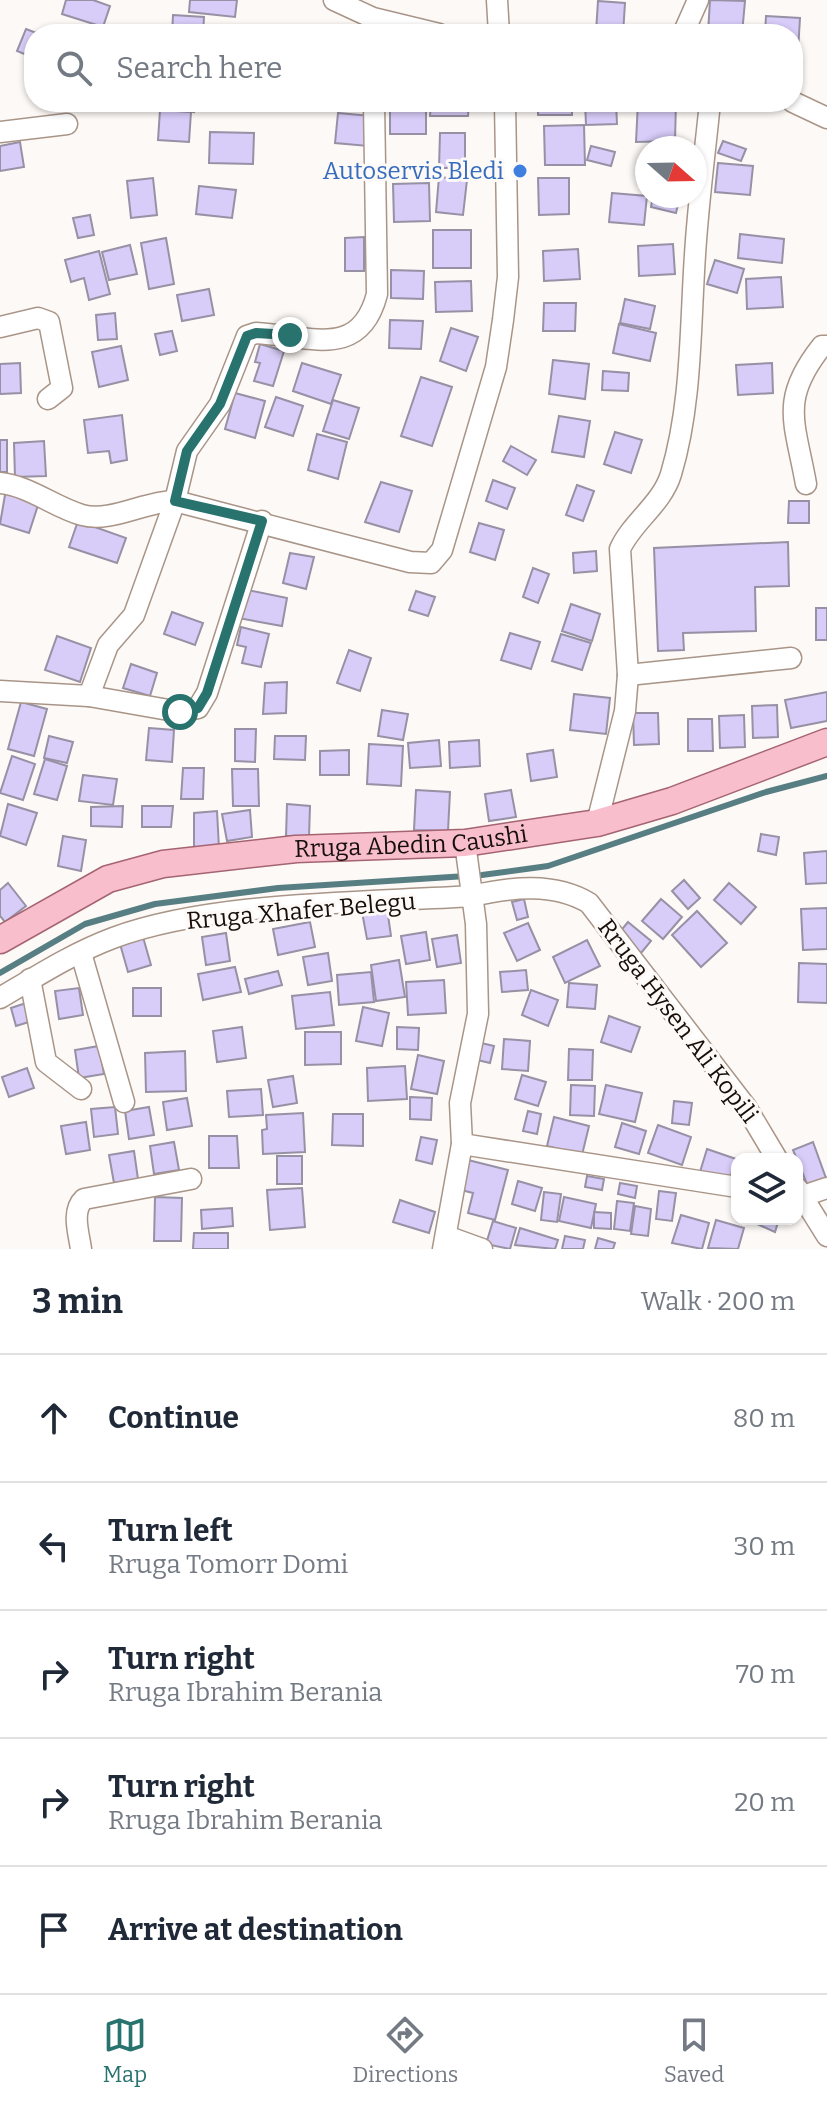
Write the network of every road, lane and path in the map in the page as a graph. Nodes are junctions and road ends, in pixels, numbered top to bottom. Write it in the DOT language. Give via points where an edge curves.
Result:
graph roads {
  1 [pos="334,0"];
  2 [pos="497,0"];
  3 [pos="698,0"];
  4 [pos="370,24"];
  5 [pos="498,24"];
  6 [pos="687,24"];
  7 [pos="803,107"];
  8 [pos="374,112"];
  9 [pos="505,112"];
  10 [pos="709,112"];
  11 [pos="827,118"];
  12 [pos="67,124"];
  13 [pos="0,132"];
  14 [pos="0,327"];
  15 [pos="827,346"];
  16 [pos="48,399"];
  17 [pos="0,483"];
  18 [pos="806,484"];
  19 [pos="175,501"];
  20 [pos="262,521"];
  21 [pos="791,658"];
  22 [pos="628,675"];
  23 [pos="0,691"];
  24 [pos="89,696"];
  25 [pos="827,742"];
  26 [pos="597,823"];
  27 [pos="466,852"];
  28 [pos="570,891"];
  29 [pos="471,892"];
  30 [pos="0,940"];
  31 [pos="81,953"];
  32 [pos="30,979"];
  33 [pos="0,998"];
  34 [pos="81,1089"];
  35 [pos="124,1102"];
  36 [pos="462,1144"];
  37 [pos="773,1153"];
  38 [pos="191,1179"];
  39 [pos="731,1186"];
  40 [pos="827,1188"];
  41 [pos="803,1192"];
  42 [pos="803,1197"];
  43 [pos="827,1236"];
  44 [pos="445,1243"];
  45 [pos="81,1249"];
  46 [pos="482,1249"];
  1 -- 4 [label="street"];
  2 -- 5 [label="street"];
  3 -- 6 [label="street"];
  7 -- 11 [label="street"];
  8 -- 19 [label="street" via="377,294 372,313 352,337 247,336 220,404 187,451"];
  9 -- 20 [label="street" via="508,277 503,320 496,367 442,550 424,564"];
  10 -- 22 [label="street" via="687,396 671,477 620,549"];
  12 -- 13 [label="street"];
  14 -- 16 [label="street" via="38,318 49,322 63,377 62,388"];
  15 -- 18 [label="street" via="812,358 793,394"];
  17 -- 19 [label="street" via="83,515"];
  19 -- 20 [label="street"];
  19 -- 24 [label="street" via="134,615 108,645"];
  20 -- 24 [label="street" via="198,708 180,712"];
  21 -- 22 [label="street"];
  22 -- 26 [label="street" via="625,711"];
  23 -- 24 [label="street"];
  25 -- 26 [label="main road, Rruga Abedin Caushi" via="672,801"];
  26 -- 27 [label="main road, Rruga Abedin Caushi"];
  27 -- 29 [label="street"];
  27 -- 30 [label="main road, Rruga Abedin Caushi" via="296,849 163,864 108,879"];
  28 -- 29 [label="street, Rruga Xhafer Belegu"];
  28 -- 37 [label="street, Rruga Hysen Ali Kopili" via="589,903 746,1107"];
  29 -- 31 [label="street, Rruga Xhafer Belegu" via="233,913 157,926"];
  29 -- 36 [label="street" via="478,1014 460,1103"];
  31 -- 32 [label="street, Rruga Xhafer Belegu"];
  31 -- 35 [label="street"];
  32 -- 33 [label="street, Rruga Xhafer Belegu"];
  32 -- 34 [label="street" via="46,1062"];
  36 -- 39 [label="street"];
  36 -- 44 [label="street"];
  38 -- 45 [label="street" via="84,1199 76,1214"];
  40 -- 41 [label="street"];
  42 -- 43 [label="street"];
  44 -- 46 [label="street"];
}
